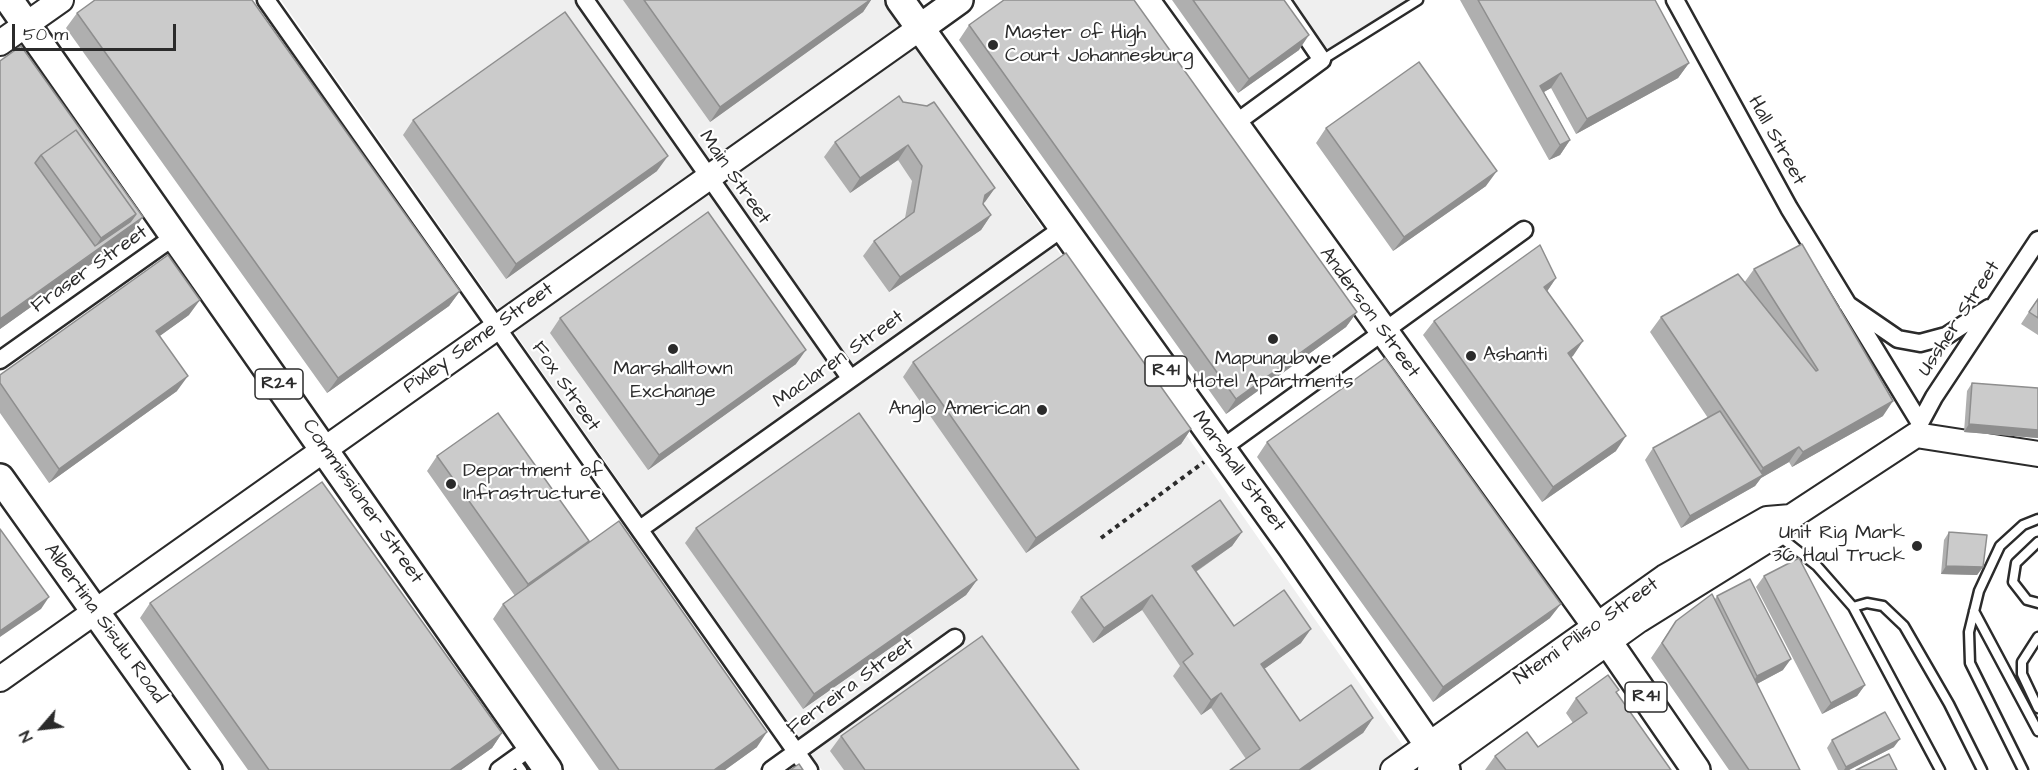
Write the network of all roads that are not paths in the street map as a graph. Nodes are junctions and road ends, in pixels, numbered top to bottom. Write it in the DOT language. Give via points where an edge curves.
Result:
graph roads {
  1 [pos="9,0"];
  2 [pos="61,0"];
  3 [pos="266,0"];
  4 [pos="585,0"];
  5 [pos="900,0"];
  6 [pos="959,0"];
  7 [pos="1145,0"];
  8 [pos="1281,0"];
  9 [pos="1418,0"];
  10 [pos="1675,0"];
  11 [pos="26,24"];
  12 [pos="920,28"];
  13 [pos="0,43"];
  14 [pos="1322,60"];
  15 [pos="1233,124"];
  16 [pos="707,177"];
  17 [pos="1064,227"];
  18 [pos="1524,230"];
  19 [pos="175,236"];
  20 [pos="2038,240"];
  21 [pos="1844,301"];
  22 [pos="1995,304"];
  23 [pos="496,327"];
  24 [pos="1383,333"];
  25 [pos="0,360"];
  26 [pos="850,378"];
  27 [pos="1918,429"];
  28 [pos="325,448"];
  29 [pos="1221,449"];
  30 [pos="2038,454"];
  31 [pos="0,478"];
  32 [pos="2038,519"];
  33 [pos="1778,523"];
  34 [pos="640,529"];
  35 [pos="2038,542"];
  36 [pos="2038,603"];
  37 [pos="1853,607"];
  38 [pos="1974,611"];
  39 [pos="95,612"];
  40 [pos="1602,634"];
  41 [pos="2038,637"];
  42 [pos="955,638"];
  43 [pos="0,679"];
  44 [pos="2038,708"];
  45 [pos="2038,731"];
  46 [pos="797,752"];
  47 [pos="522,759"];
  48 [pos="1436,762"];
  49 [pos="208,770"];
  50 [pos="499,770"];
  51 [pos="548,770"];
  52 [pos="771,770"];
  53 [pos="809,770"];
  54 [pos="1393,770"];
  55 [pos="1696,770"];
  56 [pos="1940,770"];
  57 [pos="1982,770"];
  58 [pos="2024,770"];
  1 -- 11 [label="main road, Commissioner Street / R24"];
  2 -- 11 [label="main road"];
  3 -- 23 [label="street, Fox Street"];
  4 -- 16 [label="street, Main Street"];
  5 -- 12 [label="main road, Marshall Street / R41"];
  6 -- 12 [label="main road, Pixley Seme Street"];
  7 -- 15 [label="main road, Anderson Street / R41"];
  8 -- 14 [label="street"];
  9 -- 14 [label="lane"];
  10 -- 21 [label="street, Hall Street"];
  11 -- 13 [label="main road"];
  11 -- 19 [label="main road, Commissioner Street / R24"];
  12 -- 16 [label="main road, Pixley Seme Street"];
  12 -- 17 [label="main road, Marshall Street / R41"];
  14 -- 15 [label="street"];
  15 -- 24 [label="main road, Anderson Street / R41"];
  16 -- 23 [label="main road, Pixley Seme Street"];
  16 -- 26 [label="street, Main Street"];
  17 -- 26 [label="street, Maclaren Street"];
  17 -- 29 [label="main road, Marshall Street / R41"];
  18 -- 24 [label="street"];
  19 -- 25 [label="street, Fraser Street"];
  19 -- 28 [label="main road, Commissioner Street / R24"];
  20 -- 22 [label="street, Ussher Street"];
  21 -- 22 [label="street, Hall Street" via="1898,339 1920,343 1946,336"];
  21 -- 27 [label="street, Hall Street"];
  22 -- 27 [label="street, Ussher Street"];
  23 -- 28 [label="main road, Pixley Seme Street"];
  23 -- 34 [label="street, Fox Street"];
  24 -- 29 [label="street"];
  24 -- 40 [label="main road, Anderson Street / R41"];
  26 -- 34 [label="street, Maclaren Street"];
  27 -- 30 [label="main road"];
  27 -- 33 [label="main road, Ntemi Piliso Street"];
  28 -- 39 [label="main road, Pixley Seme Street"];
  28 -- 47 [label="main road, Commissioner Street / R24"];
  29 -- 48 [label="main road, Marshall Street / R41"];
  31 -- 39 [label="main road, Albertina Sisulu Road"];
  32 -- 38 [label="lane" via="2023,525 2000,546"];
  33 -- 37 [label="lane"];
  33 -- 40 [label="main road, Ntemi Piliso Street" via="1665,577"];
  34 -- 46 [label="street, Fox Street"];
  35 -- 36 [label="lane" via="2016,563 2013,582 2027,600"];
  37 -- 56 [label="lane"];
  37 -- 57 [label="lane" via="1867,603 1883,606 1904,626"];
  38 -- 45 [label="lane"];
  38 -- 58 [label="lane" via="1969,632 1970,663"];
  39 -- 43 [label="main road, Pixley Seme Street"];
  39 -- 49 [label="main road, Albertina Sisulu Road"];
  40 -- 48 [label="main road, Ntemi Piliso Street"];
  40 -- 55 [label="main road, R41"];
  41 -- 44 [label="lane" via="2022,662 2022,674"];
  42 -- 46 [label="street, Ferreira Street"];
  46 -- 52 [label="street, Ferreira Street"];
  46 -- 53 [label="street, Fox Street"];
  47 -- 50 [label="street"];
  47 -- 51 [label="main road, Commissioner Street / R24"];
  48 -- 54 [label="main road, Ntemi Piliso Street"];
}
